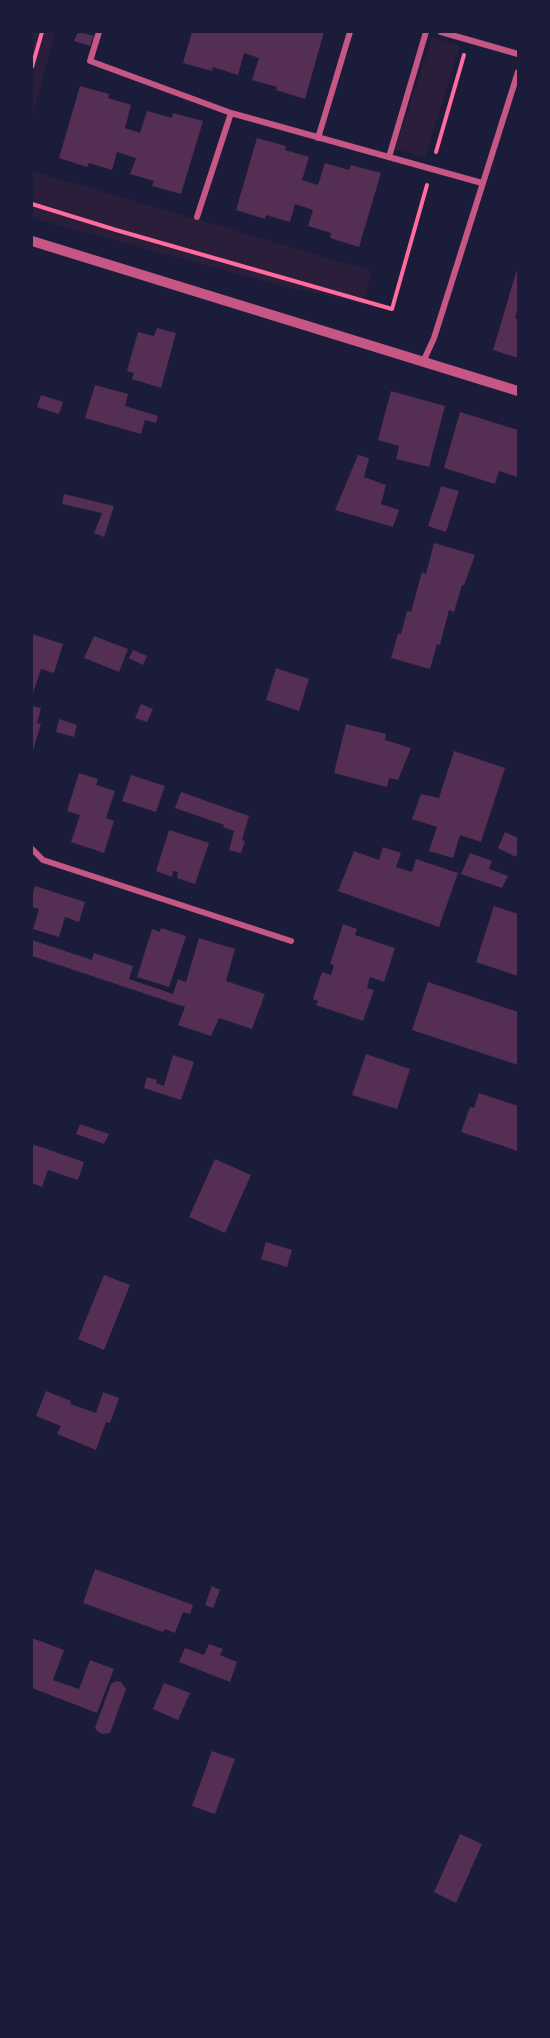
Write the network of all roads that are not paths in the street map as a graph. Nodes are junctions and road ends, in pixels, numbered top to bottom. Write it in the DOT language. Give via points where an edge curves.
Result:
graph roads {
  1 [pos="99,32"];
  2 [pos="350,32"];
  3 [pos="426,32"];
  4 [pos="441,32"];
  5 [pos="519,54"];
  6 [pos="519,72"];
  7 [pos="231,113"];
  8 [pos="318,138"];
  9 [pos="389,157"];
  10 [pos="483,183"];
  11 [pos="197,217"];
  12 [pos="32,241"];
  13 [pos="423,362"];
  14 [pos="519,391"];
  15 [pos="32,849"];
  16 [pos="291,941"];
  1 -- 7 [label="street" via="90,61"];
  2 -- 8 [label="street"];
  3 -- 9 [label="street"];
  4 -- 5 [label="street"];
  6 -- 10 [label="street"];
  7 -- 8 [label="street"];
  7 -- 11 [label="street"];
  8 -- 9 [label="street"];
  9 -- 10 [label="street"];
  10 -- 13 [label="street"];
  12 -- 13 [label="street"];
  13 -- 14 [label="street"];
  15 -- 16 [label="street" via="43,860"];
}
